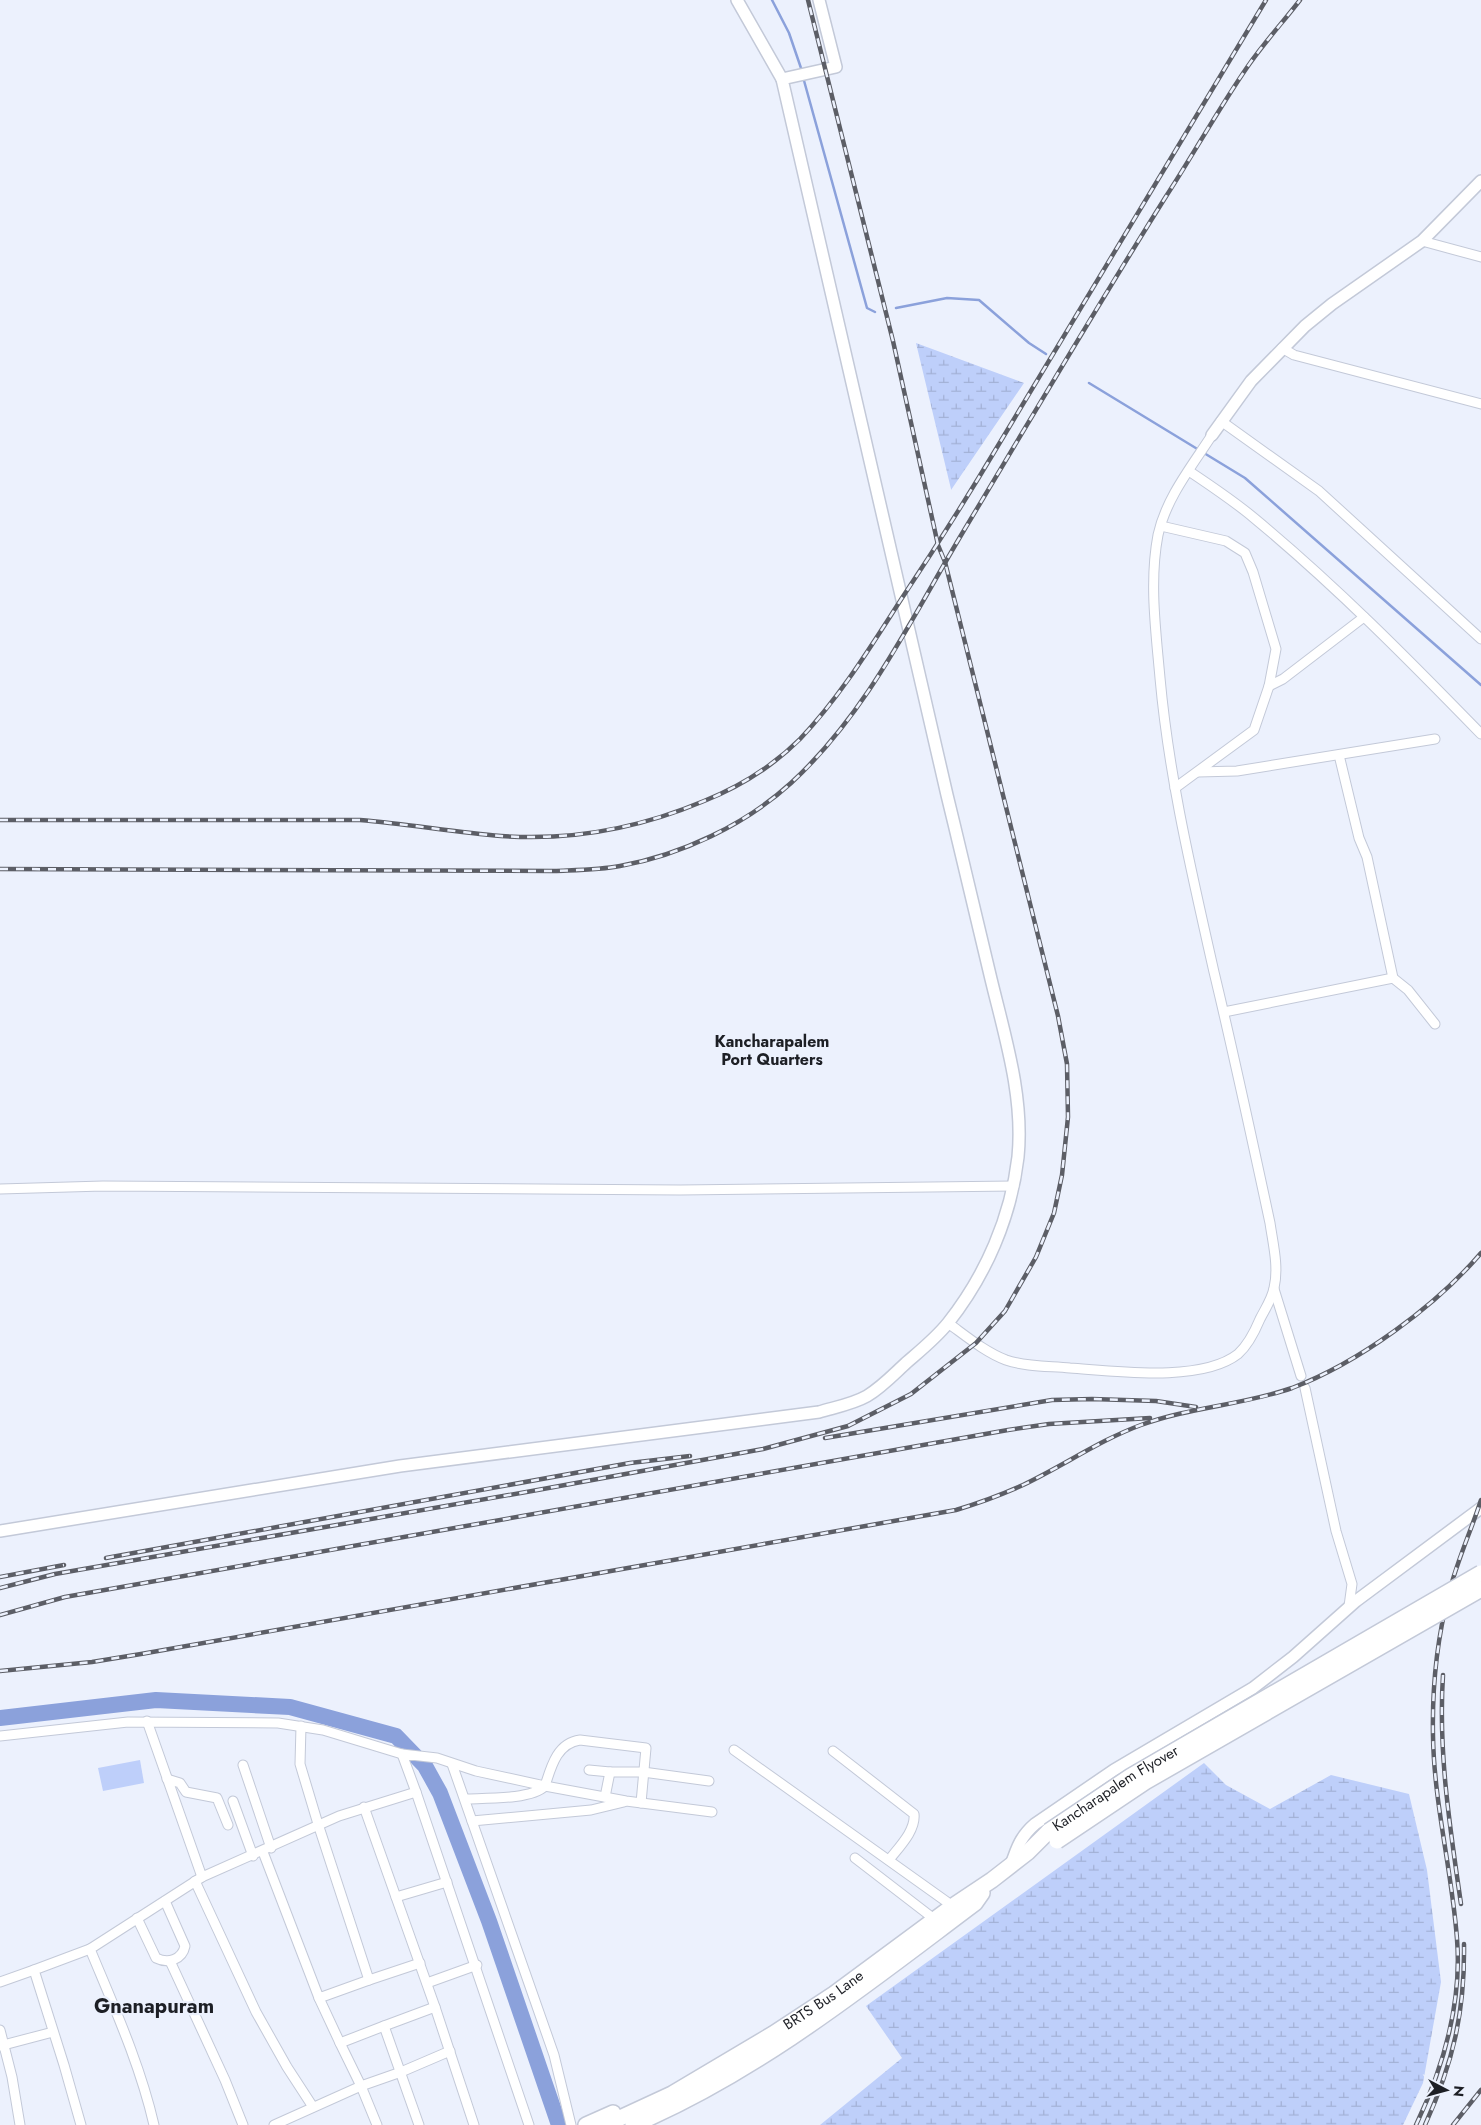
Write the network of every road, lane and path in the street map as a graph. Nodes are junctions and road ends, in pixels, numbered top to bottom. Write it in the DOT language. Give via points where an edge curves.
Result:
graph roads {
  1 [pos="737,0"];
  2 [pos="819,0"];
  3 [pos="782,79"];
  4 [pos="1481,181"];
  5 [pos="1422,241"];
  6 [pos="1481,257"];
  7 [pos="1282,348"];
  8 [pos="1481,404"];
  9 [pos="1222,422"];
  10 [pos="1212,435"];
  11 [pos="1192,467"];
  12 [pos="1161,526"];
  13 [pos="1364,617"];
  14 [pos="1481,639"];
  15 [pos="1269,686"];
  16 [pos="1481,734"];
  17 [pos="1435,739"];
  18 [pos="1339,755"];
  19 [pos="1198,772"];
  20 [pos="1175,788"];
  21 [pos="1393,978"];
  22 [pos="1224,1012"];
  23 [pos="1435,1024"];
  24 [pos="1014,1186"];
  25 [pos="0,1189"];
  26 [pos="1274,1288"];
  27 [pos="948,1323"];
  28 [pos="1301,1376"];
  29 [pos="1305,1388"];
  30 [pos="1481,1508"];
  31 [pos="0,1531"];
  32 [pos="1481,1573"];
  33 [pos="1352,1584"];
  34 [pos="1481,1589"];
  35 [pos="1367,1592"];
  36 [pos="1349,1606"];
  37 [pos="147,1721"];
  38 [pos="301,1726"];
  39 [pos="0,1736"];
  40 [pos="734,1750"];
  41 [pos="833,1751"];
  42 [pos="405,1755"];
  43 [pos="243,1764"];
  44 [pos="452,1764"];
  45 [pos="589,1770"];
  46 [pos="610,1772"];
  47 [pos="643,1772"];
  48 [pos="168,1780"];
  49 [pos="709,1781"];
  50 [pos="545,1786"];
  51 [pos="416,1792"];
  52 [pos="605,1797"];
  53 [pos="465,1800"];
  54 [pos="626,1801"];
  55 [pos="233,1802"];
  56 [pos="640,1803"];
  57 [pos="364,1807"];
  58 [pos="712,1812"];
  59 [pos="472,1821"];
  60 [pos="318,1824"];
  61 [pos="228,1825"];
  62 [pos="1053,1836"];
  63 [pos="267,1850"];
  64 [pos="1028,1852"];
  65 [pos="253,1856"];
  66 [pos="855,1858"];
  67 [pos="889,1860"];
  68 [pos="1011,1865"];
  69 [pos="898,1867"];
  70 [pos="198,1879"];
  71 [pos="992,1880"];
  72 [pos="448,1882"];
  73 [pos="887,1882"];
  74 [pos="396,1897"];
  75 [pos="165,1901"];
  76 [pos="947,1902"];
  77 [pos="929,1915"];
  78 [pos="137,1918"];
  79 [pos="90,1949"];
  80 [pos="170,1961"];
  81 [pos="420,1963"];
  82 [pos="476,1965"];
  83 [pos="34,1970"];
  84 [pos="369,1980"];
  85 [pos="0,1982"];
  86 [pos="427,1983"];
  87 [pos="319,1998"];
  88 [pos="435,2007"];
  89 [pos="384,2026"];
  90 [pos="0,2030"];
  91 [pos="53,2032"];
  92 [pos="340,2042"];
  93 [pos="2,2046"];
  94 [pos="450,2051"];
  95 [pos="401,2072"];
  96 [pos="360,2086"];
  97 [pos="313,2106"];
  98 [pos="20,2125"];
  99 [pos="81,2125"];
  100 [pos="154,2125"];
  101 [pos="243,2125"];
  102 [pos="274,2125"];
  103 [pos="377,2125"];
  104 [pos="419,2125"];
  105 [pos="474,2125"];
  106 [pos="530,2125"];
  107 [pos="570,2125"];
  108 [pos="586,2125"];
  109 [pos="605,2125"];
  110 [pos="633,2125"];
  1 -- 3 [label="street"];
  2 -- 3 [label="street" via="836,67"];
  3 -- 24 [label="street" via="907,629 1004,1031 1018,1103"];
  4 -- 5 [label="street"];
  5 -- 6 [label="street"];
  5 -- 7 [label="street" via="1332,304"];
  7 -- 8 [label="street" via="1294,355"];
  7 -- 9 [label="street" via="1251,381"];
  9 -- 10 [label="street"];
  9 -- 14 [label="street" via="1319,491"];
  10 -- 11 [label="street"];
  11 -- 12 [label="street" via="1165,512"];
  11 -- 13 [label="street"];
  12 -- 15 [label="street" via="1226,541 1246,553 1276,649"];
  12 -- 20 [label="street" via="1155,566 1156,633 1165,732"];
  13 -- 15 [label="street"];
  13 -- 16 [label="street"];
  15 -- 19 [label="street" via="1254,730"];
  17 -- 18 [label="street"];
  18 -- 19 [label="street" via="1237,771"];
  18 -- 21 [label="street" via="1359,838 1367,857"];
  19 -- 20 [label="street"];
  20 -- 22 [label="street"];
  21 -- 22 [label="street"];
  21 -- 23 [label="street" via="1408,990"];
  22 -- 26 [label="street" via="1270,1224 1276,1263"];
  24 -- 25 [label="street" via="680,1190 103,1186"];
  24 -- 27 [label="street" via="997,1241 982,1272"];
  26 -- 27 [label="street" via="1249,1341 1226,1361 1204,1368 1130,1372 1019,1363 992,1354"];
  26 -- 28 [label="street"];
  27 -- 31 [label="street" via="870,1394 853,1403 820,1412 400,1466"];
  29 -- 33 [label="street" via="1336,1531"];
  30 -- 35 [label="street"];
  32 -- 62 [label="main road, Kancharapalem Flyover, bridge" via="1124,1780"];
  33 -- 35 [label="street"];
  33 -- 36 [label="street"];
  34 -- 62 [label="main road, Kancharapalem Flyover, bridge"];
  35 -- 36 [label="street"];
  36 -- 68 [label="street" via="1253,1688 1114,1770 1035,1824 1019,1841"];
  37 -- 38 [label="street"];
  37 -- 39 [label="street"];
  37 -- 48 [label="street"];
  38 -- 42 [label="street"];
  38 -- 60 [label="street" via="300,1764"];
  40 -- 67 [label="street"];
  41 -- 67 [label="street" via="914,1814 914,1824"];
  42 -- 44 [label="street" via="437,1758"];
  42 -- 51 [label="street"];
  43 -- 63 [label="street"];
  44 -- 50 [label="street"];
  44 -- 53 [label="street"];
  45 -- 46 [label="street"];
  46 -- 47 [label="street"];
  46 -- 52 [label="street"];
  47 -- 49 [label="street"];
  47 -- 50 [label="street" via="646,1748 573,1741 557,1754"];
  47 -- 56 [label="street"];
  48 -- 61 [label="street" via="180,1783 186,1792 217,1798"];
  48 -- 70 [label="street"];
  50 -- 52 [label="street"];
  50 -- 53 [label="street" via="525,1795"];
  51 -- 57 [label="street"];
  51 -- 72 [label="street"];
  52 -- 54 [label="street"];
  53 -- 59 [label="street"];
  54 -- 56 [label="street"];
  54 -- 59 [label="street" via="591,1810"];
  55 -- 65 [label="street"];
  56 -- 58 [label="street"];
  57 -- 60 [label="street"];
  57 -- 74 [label="street"];
  59 -- 107 [label="street" via="554,2055"];
  60 -- 63 [label="street"];
  60 -- 84 [label="street"];
  62 -- 64 [label="main road, Kancharapalem Flyover"];
  63 -- 65 [label="street"];
  63 -- 87 [label="street"];
  64 -- 68 [label="main road, BRTS Bus Lane"];
  65 -- 70 [label="street"];
  66 -- 73 [label="street"];
  67 -- 69 [label="street"];
  68 -- 71 [label="main road, BRTS Bus Lane"];
  69 -- 73 [label="street"];
  69 -- 76 [label="street"];
  70 -- 75 [label="street"];
  70 -- 97 [label="street" via="256,2012"];
  71 -- 76 [label="main road" via="965,1889"];
  71 -- 109 [label="main road, BRTS Bus Lane" via="773,2034 672,2094"];
  71 -- 110 [label="main road" via="975,1903 795,2034 722,2080"];
  72 -- 74 [label="street"];
  72 -- 82 [label="street"];
  73 -- 77 [label="street"];
  74 -- 81 [label="street"];
  75 -- 78 [label="street"];
  75 -- 80 [label="street" via="185,1946 179,1957"];
  76 -- 77 [label="main road"];
  77 -- 108 [label="main road" via="766,2031 650,2096"];
  78 -- 79 [label="street"];
  78 -- 80 [label="street" via="156,1958"];
  79 -- 83 [label="street"];
  79 -- 100 [label="street" via="128,2039"];
  80 -- 101 [label="street"];
  81 -- 84 [label="street"];
  81 -- 86 [label="street"];
  82 -- 86 [label="street"];
  82 -- 106 [label="street"];
  83 -- 85 [label="street"];
  83 -- 91 [label="street"];
  84 -- 87 [label="street"];
  86 -- 88 [label="street"];
  87 -- 92 [label="street"];
  88 -- 89 [label="street"];
  88 -- 94 [label="street"];
  89 -- 92 [label="street"];
  89 -- 95 [label="street"];
  90 -- 93 [label="street"];
  91 -- 93 [label="street"];
  91 -- 99 [label="street"];
  92 -- 96 [label="street"];
  93 -- 98 [label="street"];
  94 -- 95 [label="street"];
  94 -- 105 [label="street"];
  95 -- 96 [label="street"];
  95 -- 104 [label="street"];
  96 -- 97 [label="street"];
  96 -- 103 [label="street"];
  97 -- 102 [label="street"];
}
